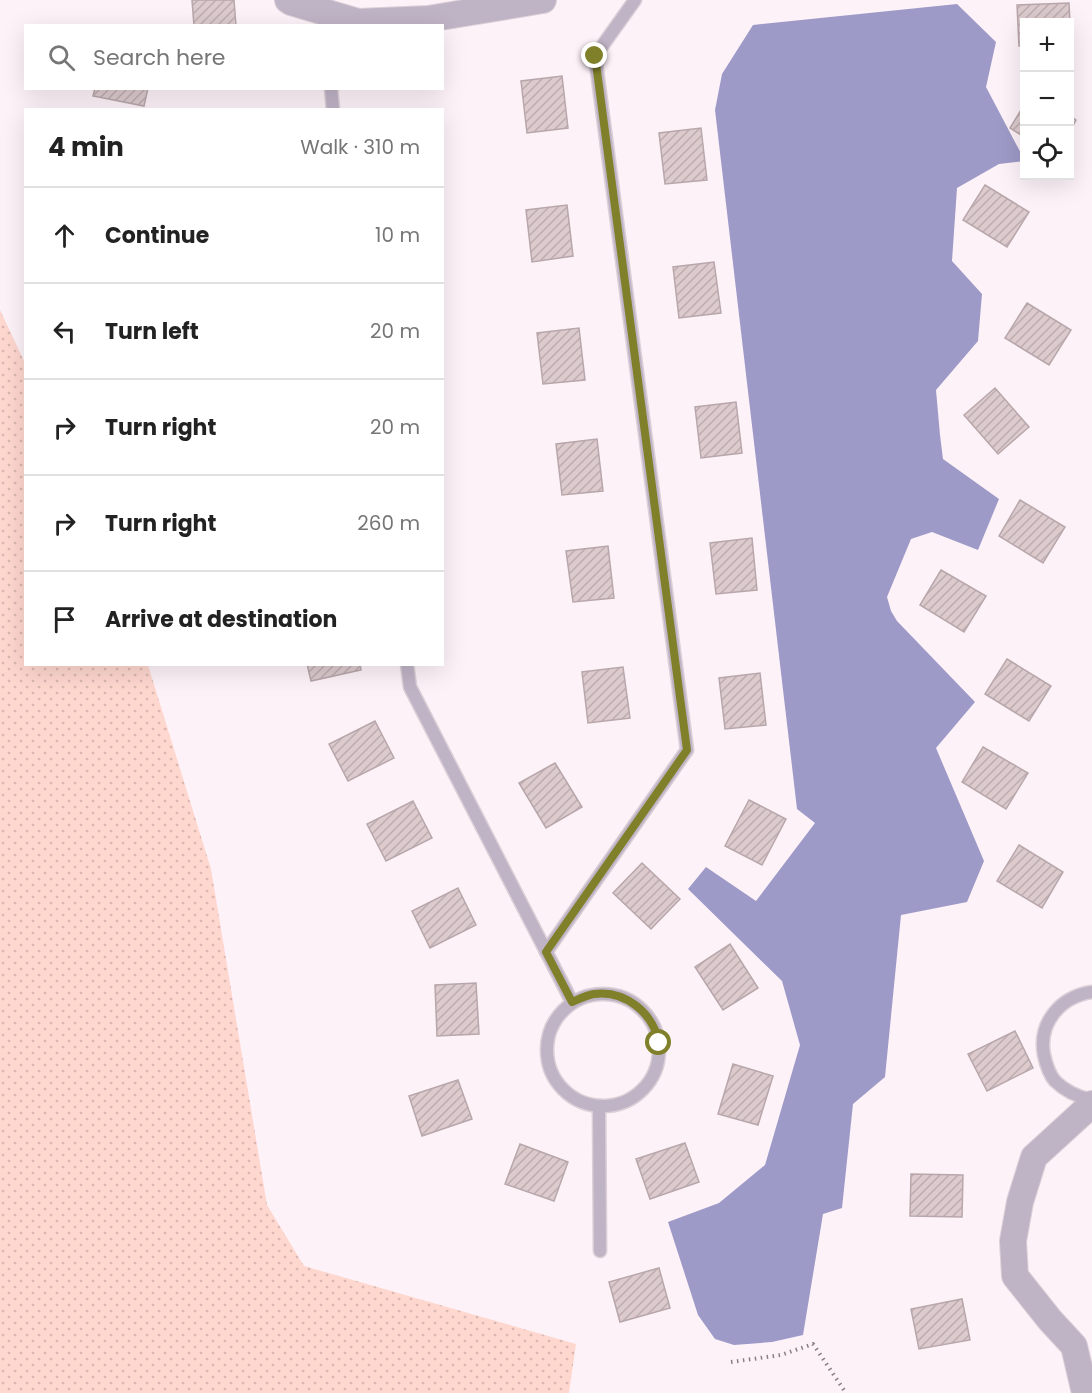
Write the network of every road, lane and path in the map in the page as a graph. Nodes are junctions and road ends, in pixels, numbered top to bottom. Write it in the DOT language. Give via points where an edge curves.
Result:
graph roads {
  1 [pos="288,0"];
  2 [pos="543,0"];
  3 [pos="635,0"];
  4 [pos="357,24"];
  5 [pos="331,90"];
  6 [pos="333,108"];
  7 [pos="407,666"];
  8 [pos="546,952"];
  9 [pos="1092,993"];
  10 [pos="572,1002"];
  11 [pos="1092,1102"];
  12 [pos="599,1106"];
  13 [pos="600,1251"];
  14 [pos="731,1362"];
  15 [pos="846,1393"];
  16 [pos="1085,1393"];
  1 -- 4 [label="street"];
  2 -- 4 [label="street" via="428,19"];
  3 -- 8 [label="lane" via="595,56 687,750"];
  5 -- 6 [label="lane"];
  7 -- 8 [label="lane" via="410,687"];
  8 -- 10 [label="lane"];
  9 -- 11 [label="lane" via="1080,994 1055,1011 1042,1046 1046,1065 1055,1080 1077,1097"];
  10 -- 12 [label="lane" via="549,1033 548,1065 566,1092"];
  10 -- 12 [label="lane" via="593,994 612,994 631,1001 648,1015 657,1032 658,1063 650,1081 636,1095 618,1104"];
  11 -- 16 [label="street" via="1034,1157 1013,1241 1015,1276 1074,1346"];
  12 -- 13 [label="lane"];
  14 -- 15 [label="path" via="781,1355 813,1344"];
}
